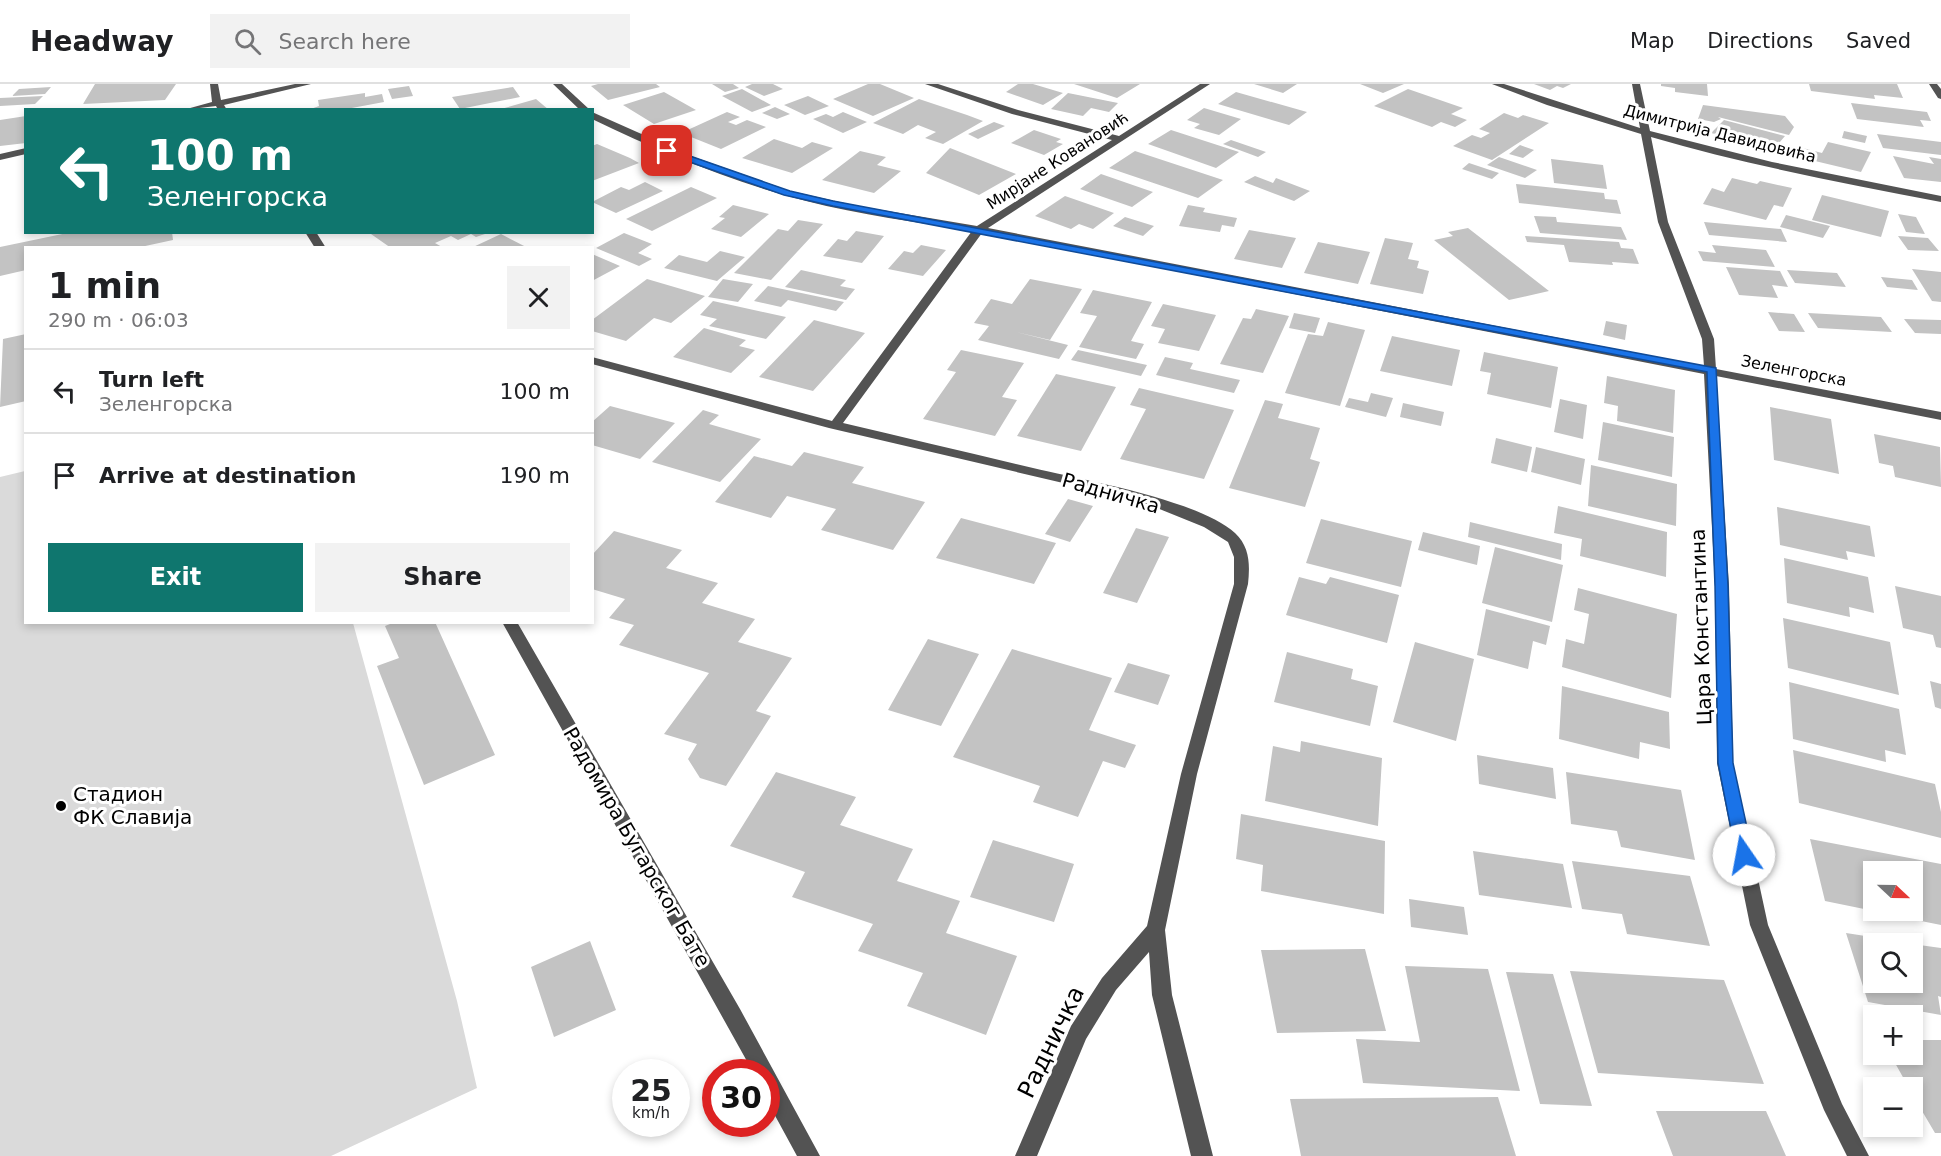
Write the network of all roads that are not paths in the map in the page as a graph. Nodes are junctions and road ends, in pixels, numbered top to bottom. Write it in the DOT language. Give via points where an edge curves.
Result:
graph roads {
  1 [pos="214,84"];
  2 [pos="308,84"];
  3 [pos="557,84"];
  4 [pos="929,84"];
  5 [pos="1206,84"];
  6 [pos="1496,84"];
  7 [pos="1636,84"];
  8 [pos="1933,84"];
  9 [pos="1941,96"];
  10 [pos="220,106"];
  11 [pos="204,108"];
  12 [pos="584,108"];
  13 [pos="594,116"];
  14 [pos="1643,131"];
  15 [pos="1117,138"];
  16 [pos="24,152"];
  17 [pos="0,158"];
  18 [pos="1941,199"];
  19 [pos="979,229"];
  20 [pos="594,361"];
  21 [pos="1712,370"];
  22 [pos="1941,416"];
  23 [pos="835,425"];
  24 [pos="510,624"];
  25 [pos="1156,930"];
  26 [pos="757,1059"];
  27 [pos="780,1103"];
  28 [pos="809,1156"];
  29 [pos="1026,1156"];
  30 [pos="1202,1156"];
  31 [pos="1858,1156"];
  1 -- 10 [label="street"];
  2 -- 10 [label="street"];
  3 -- 12 [label="street"];
  4 -- 15 [label="street"];
  5 -- 15 [label="street, Мирјане Ковановић"];
  6 -- 14 [label="street, Димитрија Давидовића"];
  7 -- 14 [label="street, Цара Константина"];
  8 -- 9 [label="street"];
  10 -- 11 [label="street"];
  13 -- 19 [label="street, Зеленгорска" via="684,159 787,193"];
  14 -- 18 [label="street, Димитрија Давидовића" via="1774,165"];
  14 -- 21 [label="street, Цара Константина" via="1663,222 1708,339"];
  15 -- 19 [label="street, Мирјане Ковановић"];
  16 -- 17 [label="street"];
  19 -- 21 [label="street, Зеленгорска"];
  19 -- 23 [label="street, Мирјане Ковановић"];
  20 -- 23 [label="street, Радничка"];
  21 -- 22 [label="street, Зеленгорска"];
  21 -- 31 [label="street, Цара Константина" via="1725,763 1759,925 1834,1110"];
  23 -- 25 [label="street, Радничка" via="985,459 1160,506 1209,524 1239,546 1244,564 1241,584 1189,774"];
  24 -- 26 [label="street, Радомира Бугарског Бате"];
  25 -- 29 [label="street, Радничка" via="1109,984 1078,1033"];
  25 -- 30 [label="street, Радничка" via="1162,995"];
  27 -- 28 [label="street"];
}
